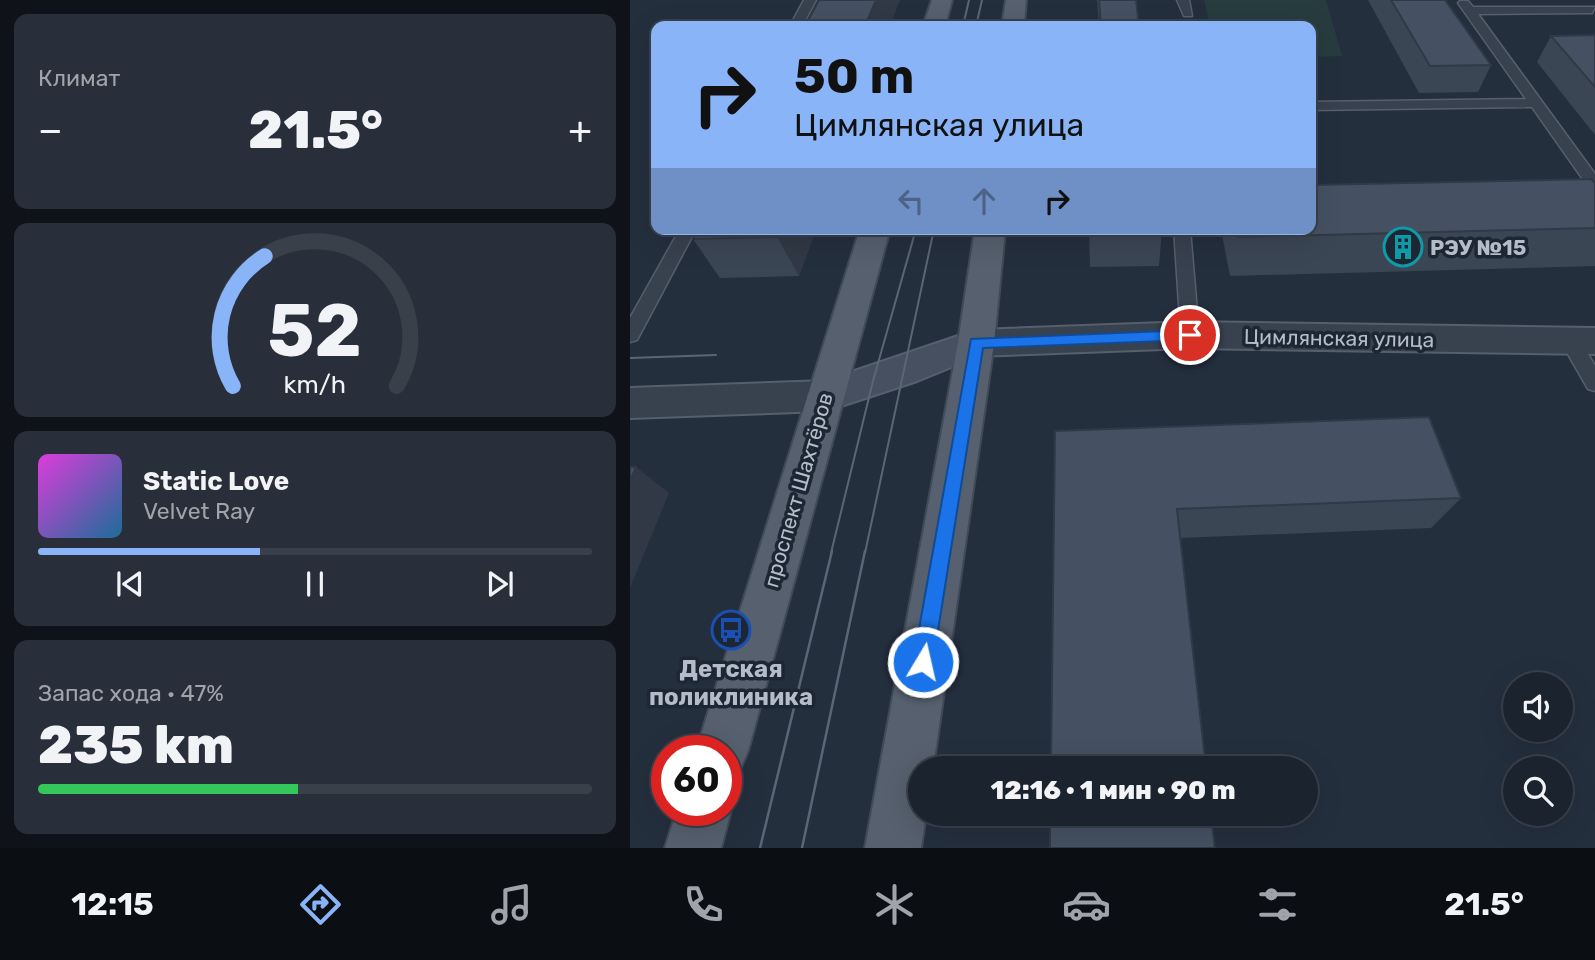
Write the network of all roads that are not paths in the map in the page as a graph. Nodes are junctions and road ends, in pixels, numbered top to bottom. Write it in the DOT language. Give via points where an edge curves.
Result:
graph roads {
  1 [pos="810,0"];
  2 [pos="942,0"];
  3 [pos="1016,0"];
  4 [pos="1183,0"];
  5 [pos="1569,0"];
  6 [pos="1466,5"];
  7 [pos="1593,11"];
  8 [pos="1188,14"];
  9 [pos="799,21"];
  10 [pos="936,21"];
  11 [pos="1014,21"];
  12 [pos="1536,103"];
  13 [pos="1316,106"];
  14 [pos="1595,185"];
  15 [pos="685,235"];
  16 [pos="873,235"];
  17 [pos="988,235"];
  18 [pos="1182,235"];
  19 [pos="630,335"];
  20 [pos="1190,335"];
  21 [pos="1583,341"];
  22 [pos="976,343"];
  23 [pos="1595,383"];
  24 [pos="826,396"];
  25 [pos="630,403"];
  26 [pos="727,735"];
  27 [pos="699,826"];
  28 [pos="693,848"];
  29 [pos="892,848"];
  1 -- 9 [label="lane"];
  2 -- 10 [label="main road"];
  3 -- 11 [label="main road"];
  4 -- 8 [label="lane"];
  5 -- 7 [label="lane"];
  6 -- 7 [label="lane"];
  6 -- 12 [label="lane"];
  12 -- 13 [label="lane"];
  12 -- 14 [label="lane"];
  15 -- 19 [label="lane"];
  16 -- 24 [label="main road, проспект Шахтёров"];
  17 -- 22 [label="main road"];
  18 -- 20 [label="lane"];
  20 -- 21 [label="street, Цимлянская улица"];
  20 -- 22 [label="street, Цимлянская улица"];
  21 -- 23 [label="lane"];
  22 -- 24 [label="main road, Цимлянская улица"];
  22 -- 29 [label="main road"];
  24 -- 25 [label="street, Цимлянская улица"];
  24 -- 26 [label="main road, проспект Шахтёров"];
  27 -- 28 [label="main road"];
}
